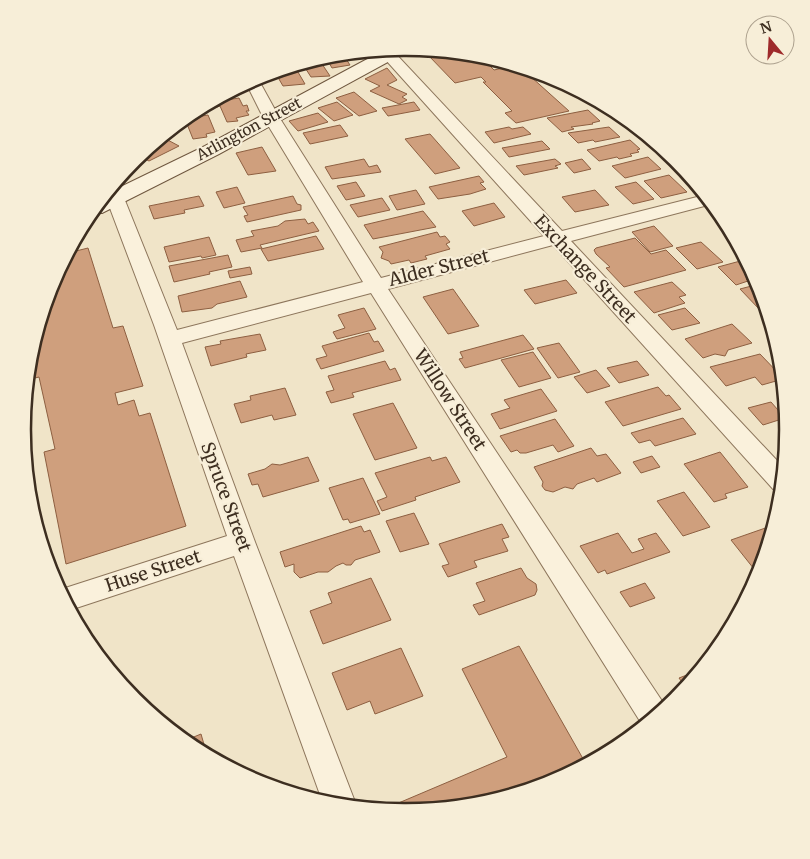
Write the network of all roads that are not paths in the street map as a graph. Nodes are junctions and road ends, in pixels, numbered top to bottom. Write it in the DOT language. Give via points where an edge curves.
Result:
graph roads {
  1 [pos="401,56"];
  2 [pos="383,57"];
  3 [pos="256,87"];
  4 [pos="271,117"];
  5 [pos="117,191"];
  6 [pos="114,195"];
  7 [pos="702,202"];
  8 [pos="557,238"];
  9 [pos="374,284"];
  10 [pos="170,338"];
  11 [pos="776,476"];
  12 [pos="242,542"];
  13 [pos="71,598"];
  14 [pos="651,711"];
  15 [pos="338,797"];
  1 -- 8 [label="street, Exchange Street"];
  2 -- 4 [label="street, Arlington Street"];
  3 -- 4 [label="street, Willow Street"];
  4 -- 5 [label="street, Arlington Street" via="212,150"];
  4 -- 9 [label="street, Willow Street"];
  6 -- 10 [label="street, Spruce Street"];
  7 -- 8 [label="street, Alder Street"];
  8 -- 9 [label="street, Alder Street"];
  8 -- 11 [label="street, Exchange Street"];
  9 -- 10 [label="street, Alder Street"];
  9 -- 14 [label="street, Willow Street"];
  10 -- 12 [label="street, Spruce Street"];
  12 -- 13 [label="street, Huse Street"];
  12 -- 15 [label="street, Spruce Street"];
}
